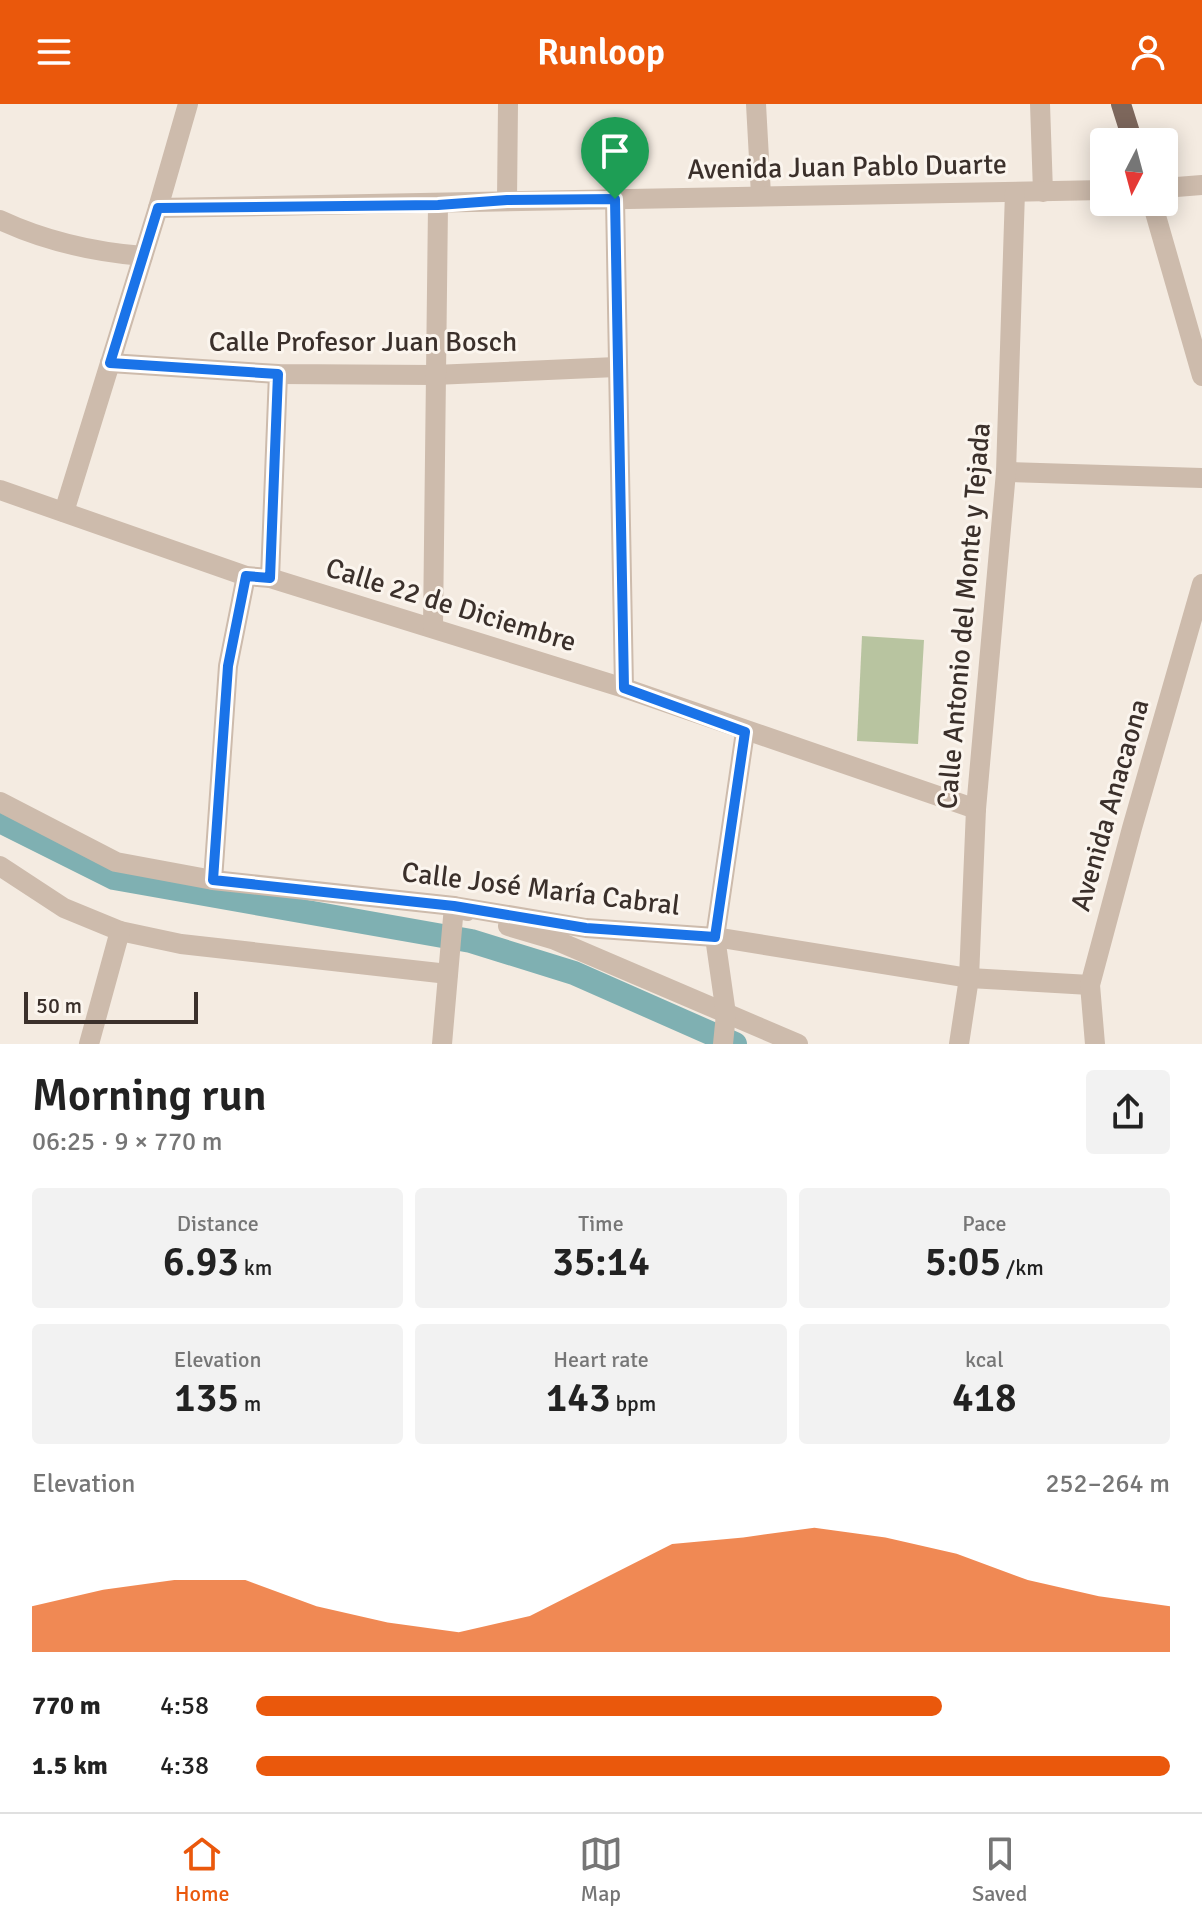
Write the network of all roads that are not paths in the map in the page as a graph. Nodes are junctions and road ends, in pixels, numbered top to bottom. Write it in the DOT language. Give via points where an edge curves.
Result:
graph roads {
  1 [pos="188,104"];
  2 [pos="508,104"];
  3 [pos="756,104"];
  4 [pos="1040,104"];
  5 [pos="1121,104"];
  6 [pos="1129,128"];
  7 [pos="1202,185"];
  8 [pos="1178,187"];
  9 [pos="1090,190"];
  10 [pos="1015,192"];
  11 [pos="1043,192"];
  12 [pos="761,195"];
  13 [pos="615,199"];
  14 [pos="507,200"];
  15 [pos="438,205"];
  16 [pos="158,208"];
  17 [pos="1156,216"];
  18 [pos="0,220"];
  19 [pos="143,256"];
  20 [pos="110,363"];
  21 [pos="616,367"];
  22 [pos="278,374"];
  23 [pos="434,375"];
  24 [pos="1202,376"];
  25 [pos="1006,472"];
  26 [pos="1202,478"];
  27 [pos="0,490"];
  28 [pos="64,512"];
  29 [pos="246,576"];
  30 [pos="270,578"];
  31 [pos="1202,584"];
  32 [pos="433,627"];
  33 [pos="624,688"];
  34 [pos="745,732"];
  35 [pos="0,802"];
  36 [pos="976,809"];
  37 [pos="0,866"];
  38 [pos="213,880"];
  39 [pos="453,916"];
  40 [pos="120,931"];
  41 [pos="715,937"];
  42 [pos="448,974"];
  43 [pos="969,978"];
  44 [pos="1090,985"];
  45 [pos="725,1028"];
  46 [pos="89,1044"];
  47 [pos="442,1044"];
  48 [pos="798,1044"];
  49 [pos="959,1044"];
  50 [pos="1095,1044"];
  1 -- 16 [label="street"];
  2 -- 14 [label="street"];
  3 -- 12 [label="street"];
  4 -- 11 [label="street"];
  5 -- 6 [label="main road"];
  7 -- 8 [label="street"];
  9 -- 11 [label="street, Avenida Juan Pablo Duarte"];
  10 -- 11 [label="street, Avenida Juan Pablo Duarte"];
  10 -- 12 [label="street, Avenida Juan Pablo Duarte"];
  10 -- 25 [label="street, Calle Antonio del Monte y Tejada"];
  12 -- 13 [label="street, Avenida Juan Pablo Duarte"];
  13 -- 14 [label="street, Avenida Juan Pablo Duarte"];
  13 -- 21 [label="street"];
  14 -- 15 [label="street, Avenida Juan Pablo Duarte"];
  15 -- 16 [label="street, Avenida Juan Pablo Duarte"];
  15 -- 23 [label="street"];
  16 -- 19 [label="street"];
  17 -- 24 [label="street"];
  18 -- 19 [label="street" via="70,244"];
  19 -- 20 [label="street"];
  20 -- 22 [label="street, Calle Profesor Juan Bosch"];
  20 -- 28 [label="street"];
  21 -- 23 [label="street, Calle Profesor Juan Bosch"];
  21 -- 33 [label="street"];
  22 -- 23 [label="street, Calle Profesor Juan Bosch"];
  22 -- 30 [label="street"];
  23 -- 32 [label="street"];
  25 -- 26 [label="street"];
  25 -- 36 [label="street, Calle Antonio del Monte y Tejada"];
  27 -- 28 [label="street, Calle 22 de Diciembre"];
  28 -- 29 [label="street, Calle 22 de Diciembre"];
  29 -- 30 [label="street, Calle 22 de Diciembre"];
  29 -- 38 [label="street" via="228,666"];
  30 -- 32 [label="street, Calle 22 de Diciembre"];
  31 -- 44 [label="street, Avenida Anacaona"];
  32 -- 33 [label="street, Calle 22 de Diciembre"];
  33 -- 34 [label="street, Calle 22 de Diciembre"];
  34 -- 36 [label="street, Calle 22 de Diciembre"];
  34 -- 41 [label="street"];
  35 -- 38 [label="street, Calle José María Cabral" via="116,862"];
  36 -- 43 [label="street, Calle Antonio del Monte y Tejada"];
  37 -- 40 [label="street" via="64,908"];
  38 -- 39 [label="street, Calle José María Cabral"];
  39 -- 41 [label="street, Calle José María Cabral"];
  39 -- 42 [label="street"];
  39 -- 45 [label="street" via="555,940"];
  40 -- 42 [label="street" via="181,944"];
  40 -- 46 [label="street"];
  41 -- 43 [label="street, Calle José María Cabral"];
  41 -- 45 [label="street"];
  42 -- 47 [label="street"];
  43 -- 44 [label="street, Calle José María Cabral"];
  43 -- 49 [label="street, Calle Antonio del Monte y Tejada"];
  44 -- 50 [label="street, Avenida Anacaona"];
  45 -- 48 [label="street"];
}
